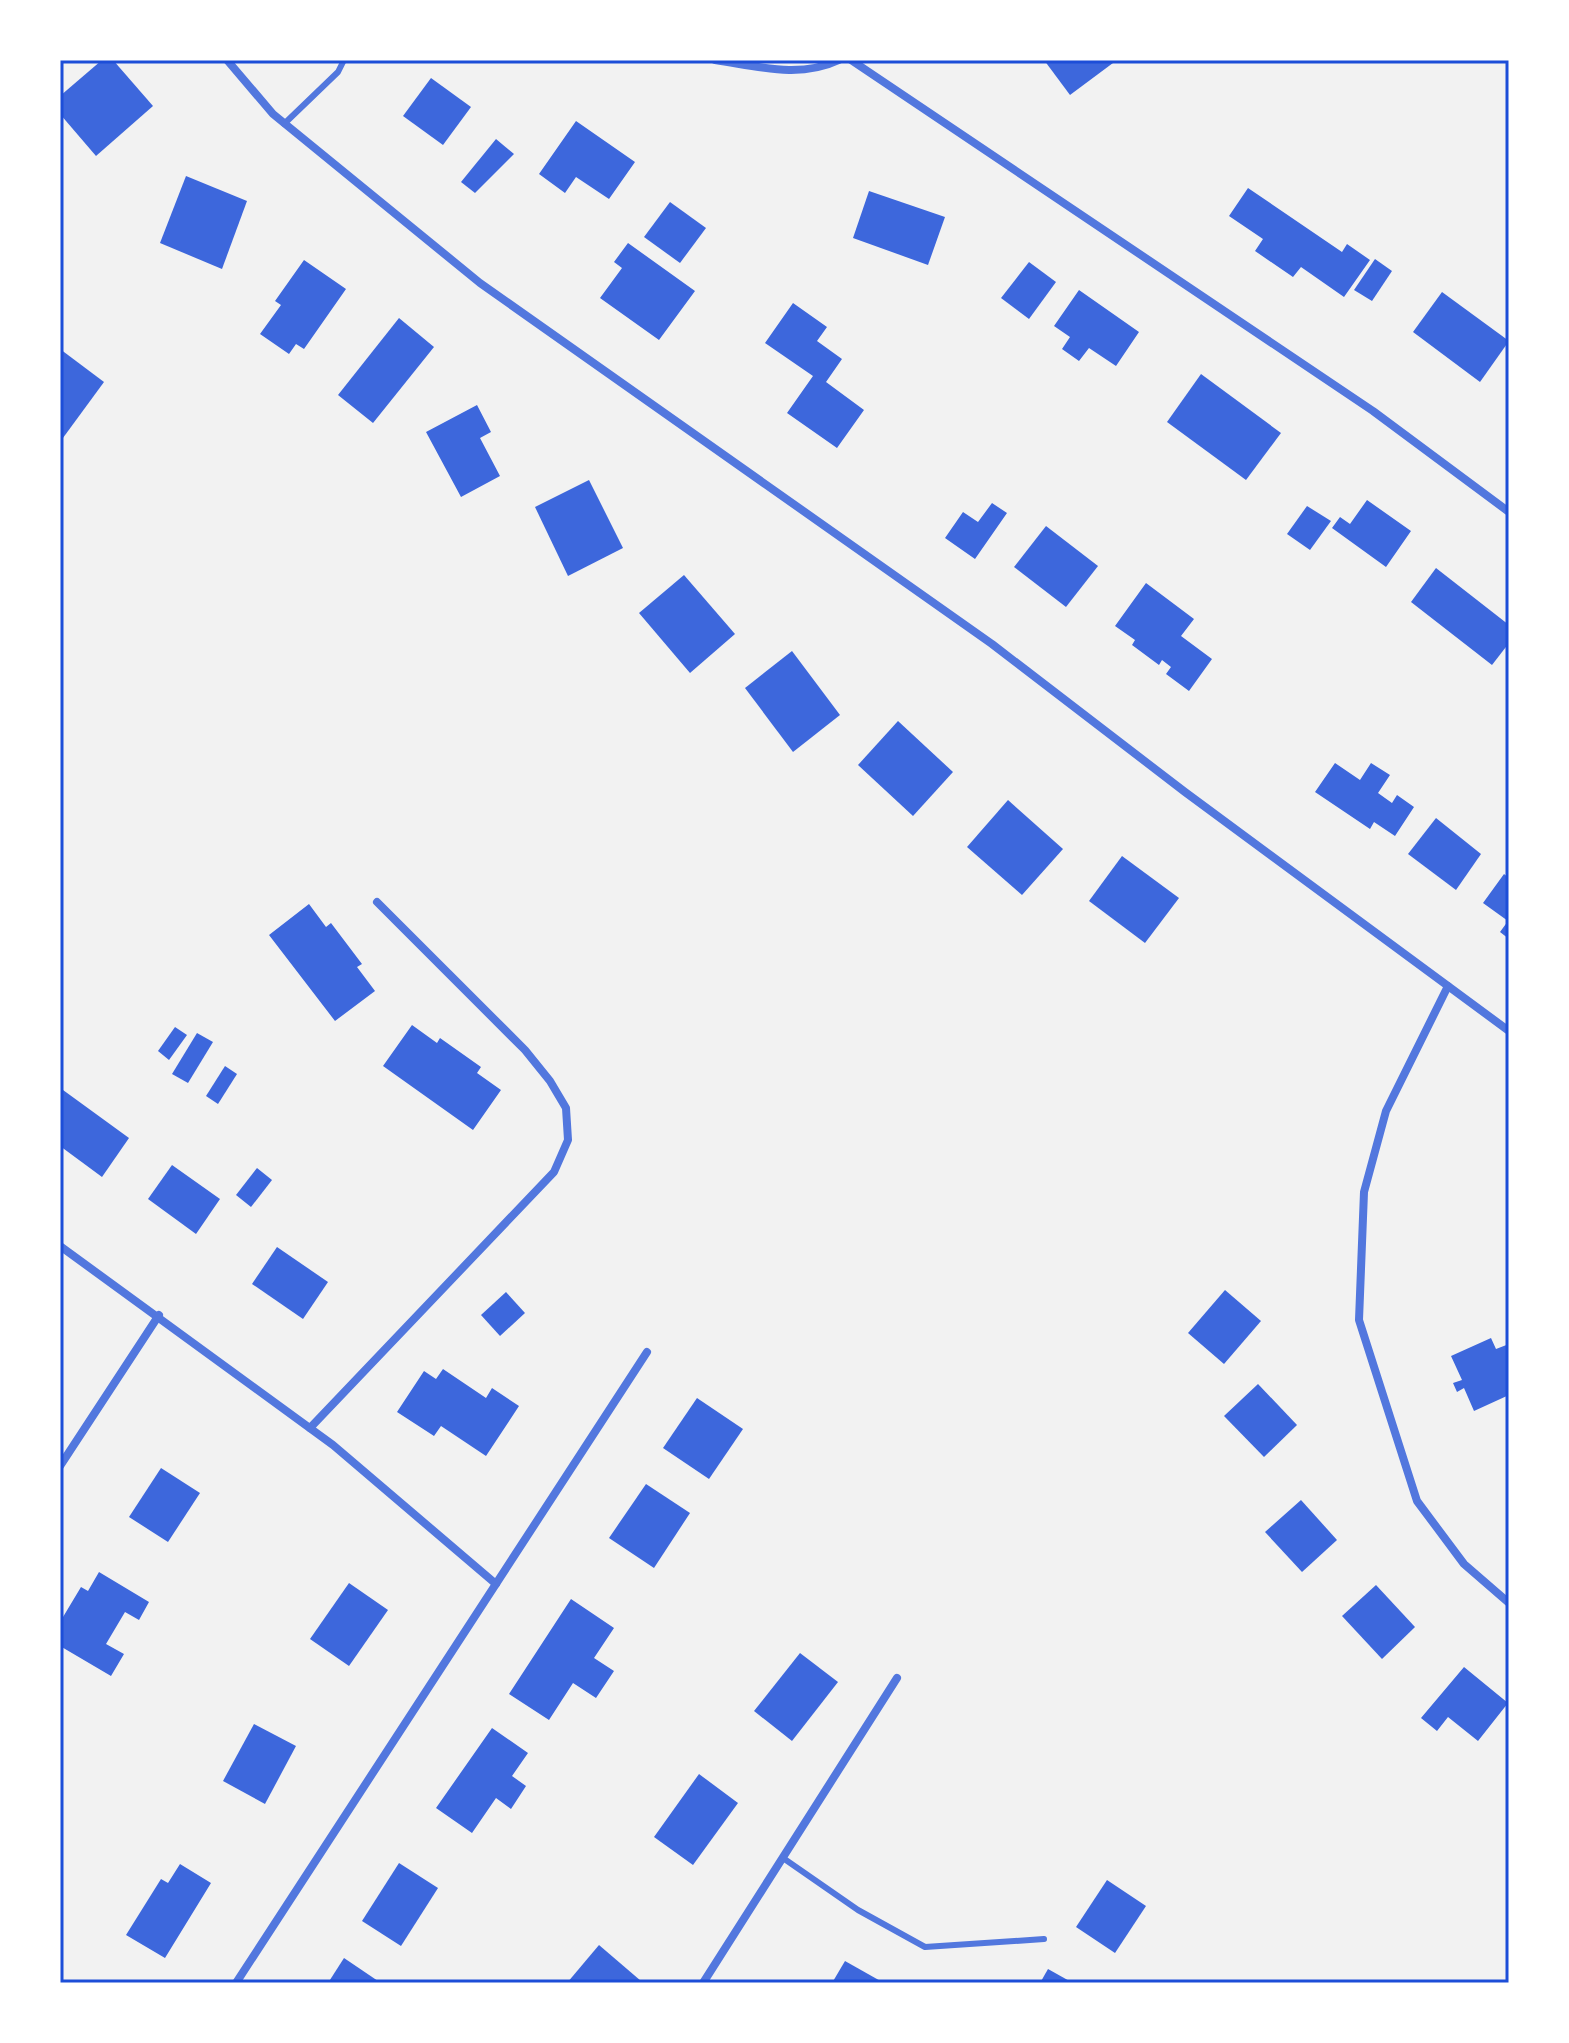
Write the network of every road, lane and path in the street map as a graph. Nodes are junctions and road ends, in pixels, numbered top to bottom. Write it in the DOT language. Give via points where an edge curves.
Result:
graph roads {
  1 [pos="227,60"];
  2 [pos="344,60"];
  3 [pos="715,60"];
  4 [pos="839,60"];
  5 [pos="851,60"];
  6 [pos="284,124"];
  7 [pos="1509,512"];
  8 [pos="377,902"];
  9 [pos="1448,986"];
  10 [pos="1509,1031"];
  11 [pos="60,1246"];
  12 [pos="159,1315"];
  13 [pos="647,1352"];
  14 [pos="310,1428"];
  15 [pos="60,1466"];
  16 [pos="496,1584"];
  17 [pos="1509,1603"];
  18 [pos="897,1678"];
  19 [pos="783,1858"];
  20 [pos="1044,1939"];
  21 [pos="236,1983"];
  22 [pos="703,1983"];
  1 -- 6 [label="street"];
  2 -- 6 [label="lane"];
  3 -- 4 [label="street" via="797,72"];
  5 -- 7 [label="street" via="1373,411"];
  6 -- 9 [label="street" via="480,283 992,644"];
  8 -- 14 [label="street" via="542,1070 566,1108 568,1140 554,1172"];
  9 -- 10 [label="street"];
  9 -- 17 [label="street" via="1386,1111 1364,1192 1359,1320 1417,1501 1464,1564"];
  11 -- 12 [label="street"];
  12 -- 14 [label="street"];
  12 -- 15 [label="street"];
  13 -- 16 [label="street"];
  14 -- 16 [label="street"];
  16 -- 21 [label="street"];
  18 -- 19 [label="street"];
  19 -- 20 [label="lane" via="858,1910 925,1947"];
  19 -- 22 [label="street"];
}
